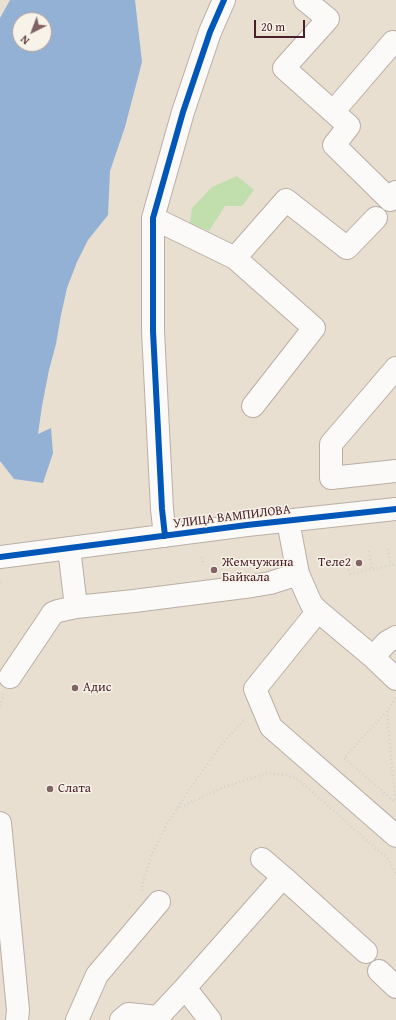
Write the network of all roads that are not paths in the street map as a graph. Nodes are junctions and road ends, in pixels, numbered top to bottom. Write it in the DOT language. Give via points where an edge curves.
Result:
graph roads {
  1 [pos="224,0"];
  2 [pos="305,0"];
  3 [pos="396,44"];
  4 [pos="333,112"];
  5 [pos="396,192"];
  6 [pos="153,218"];
  7 [pos="376,218"];
  8 [pos="235,258"];
  9 [pos="396,368"];
  10 [pos="253,406"];
  11 [pos="396,471"];
  12 [pos="396,509"];
  13 [pos="288,521"];
  14 [pos="165,536"];
  15 [pos="69,548"];
  16 [pos="0,557"];
  17 [pos="298,574"];
  18 [pos="76,607"];
  19 [pos="318,611"];
  20 [pos="396,637"];
  21 [pos="372,657"];
  22 [pos="10,678"];
  23 [pos="396,679"];
  24 [pos="0,823"];
  25 [pos="396,836"];
  26 [pos="262,859"];
  27 [pos="283,877"];
  28 [pos="150,898"];
  29 [pos="366,952"];
  30 [pos="379,971"];
  31 [pos="396,986"];
  32 [pos="185,988"];
  33 [pos="17,1020"];
  34 [pos="77,1020"];
  35 [pos="122,1020"];
  36 [pos="210,1020"];
  1 -- 6 [label="street" via="210,32 183,112"];
  2 -- 4 [label="street" via="328,19 284,68"];
  3 -- 4 [label="street" via="393,42"];
  4 -- 5 [label="street" via="349,126 334,145 390,200"];
  6 -- 8 [label="street"];
  6 -- 14 [label="street" via="153,331"];
  7 -- 8 [label="street" via="347,248 286,200"];
  8 -- 10 [label="street" via="314,328"];
  9 -- 11 [label="street" via="331,444 331,478"];
  12 -- 13 [label="street, УЛИЦА ВАМПИЛОВА"];
  13 -- 14 [label="street, УЛИЦА ВАМПИЛОВА"];
  13 -- 17 [label="street"];
  14 -- 15 [label="street, УЛИЦА ВАМПИЛОВА"];
  15 -- 16 [label="street, УЛИЦА ВАМПИЛОВА"];
  15 -- 18 [label="street"];
  17 -- 18 [label="street" via="252,586"];
  17 -- 19 [label="street" via="312,605"];
  18 -- 22 [label="street" via="53,613"];
  19 -- 21 [label="street"];
  19 -- 25 [label="street" via="255,689 271,727"];
  20 -- 21 [label="street"];
  21 -- 23 [label="street"];
  24 -- 33 [label="street"];
  26 -- 27 [label="street"];
  27 -- 29 [label="street"];
  27 -- 32 [label="street"];
  28 -- 34 [label="street" via="97,975"];
  30 -- 31 [label="street"];
  32 -- 35 [label="street" via="158,1017 128,1014"];
  32 -- 36 [label="street"];
}
